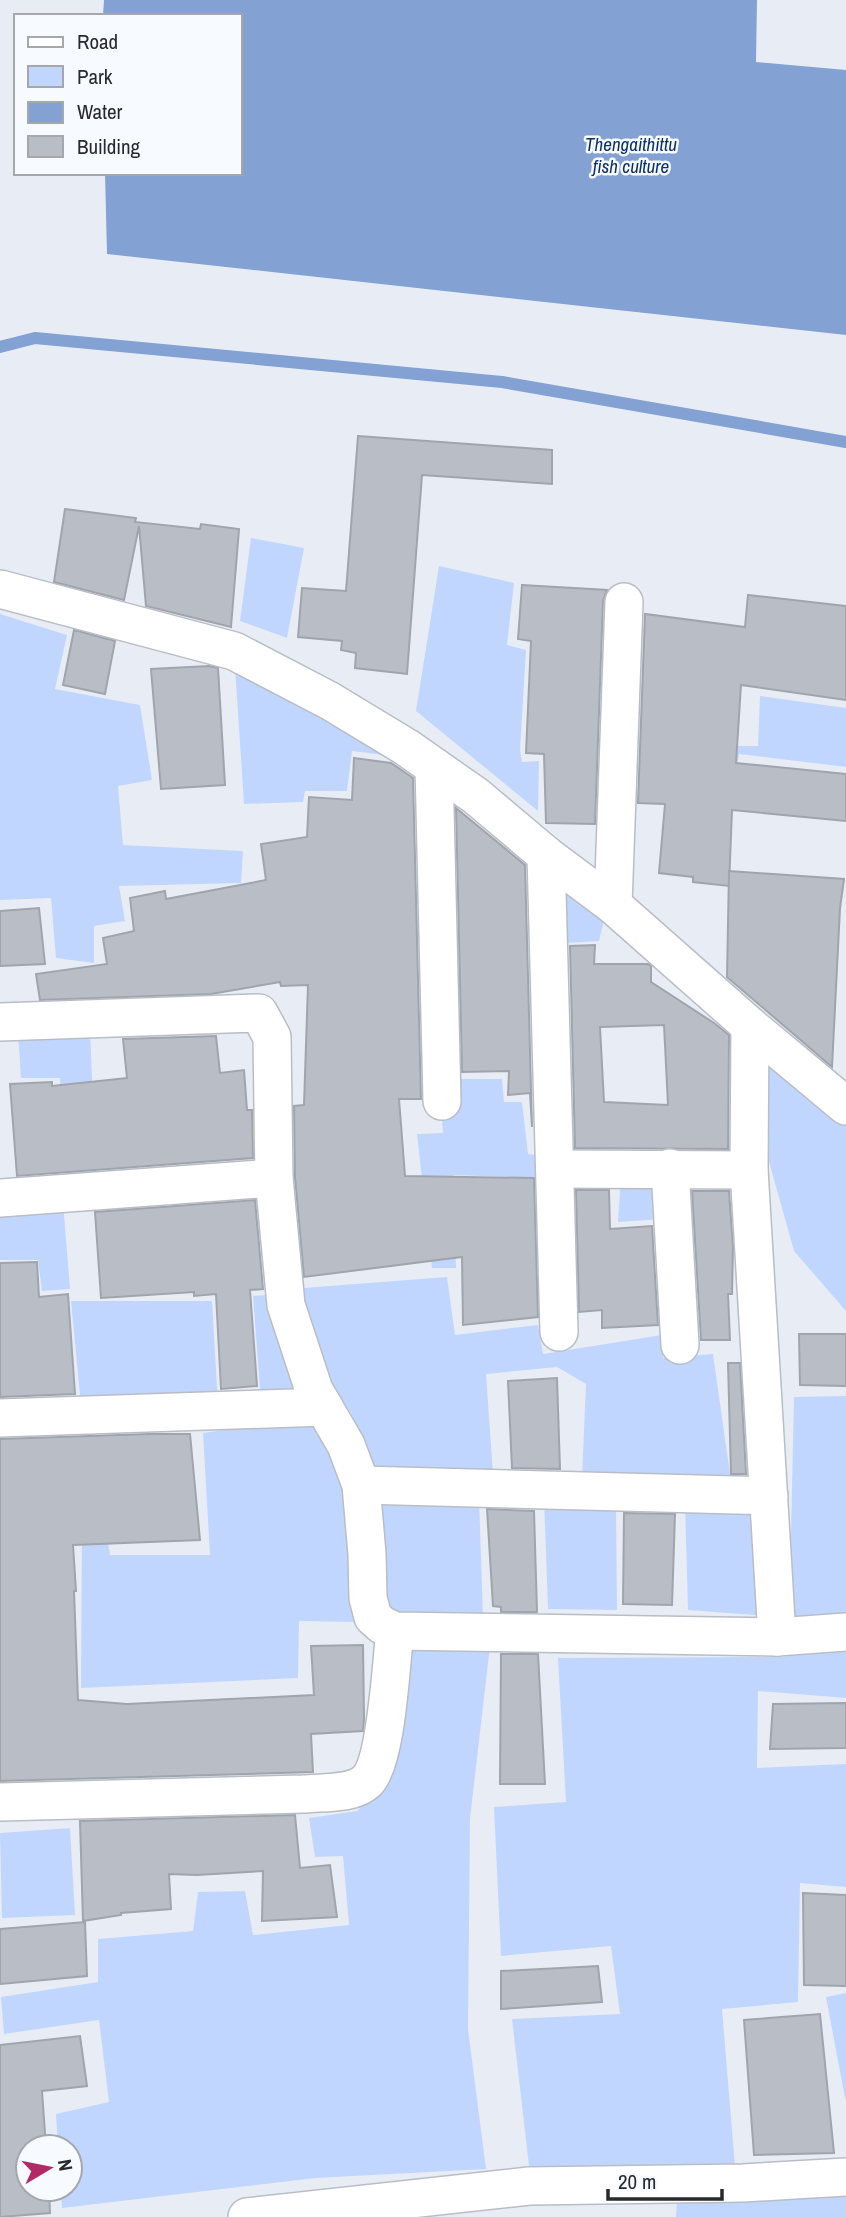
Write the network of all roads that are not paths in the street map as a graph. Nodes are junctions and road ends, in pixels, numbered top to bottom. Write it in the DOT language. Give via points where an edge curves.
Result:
graph roads {
  1 [pos="0,589"];
  2 [pos="624,602"];
  3 [pos="434,767"];
  4 [pos="546,855"];
  5 [pos="613,905"];
  6 [pos="0,1022"];
  7 [pos="750,1026"];
  8 [pos="442,1101"];
  9 [pos="846,1105"];
  10 [pos="670,1168"];
  11 [pos="555,1169"];
  12 [pos="749,1170"];
  13 [pos="274,1178"];
  14 [pos="0,1198"];
  15 [pos="559,1332"];
  16 [pos="680,1345"];
  17 [pos="324,1407"];
  18 [pos="0,1418"];
  19 [pos="361,1485"];
  20 [pos="769,1496"];
  21 [pos="395,1631"];
  22 [pos="846,1632"];
  23 [pos="777,1637"];
  24 [pos="0,1802"];
  25 [pos="846,2177"];
  26 [pos="491,2203"];
  27 [pos="247,2217"];
  1 -- 3 [label="street" via="234,652 330,701"];
  2 -- 5 [label="street"];
  3 -- 4 [label="street"];
  3 -- 8 [label="street"];
  4 -- 5 [label="street"];
  4 -- 11 [label="street"];
  5 -- 7 [label="street"];
  6 -- 13 [label="street" via="259,1013 272,1037"];
  7 -- 9 [label="street"];
  7 -- 12 [label="street"];
  10 -- 11 [label="street"];
  10 -- 12 [label="street"];
  10 -- 16 [label="street"];
  11 -- 15 [label="street"];
  12 -- 20 [label="street"];
  13 -- 14 [label="street"];
  13 -- 17 [label="street" via="286,1305 314,1391"];
  17 -- 18 [label="street"];
  17 -- 19 [label="street" via="346,1445"];
  19 -- 20 [label="street"];
  19 -- 21 [label="street" via="368,1598 373,1617"];
  20 -- 23 [label="street"];
  21 -- 23 [label="street"];
  21 -- 24 [label="street" via="376,1765 367,1781 354,1789"];
  22 -- 23 [label="street"];
  25 -- 26 [label="street" via="529,2186"];
  26 -- 27 [label="street"];
}
